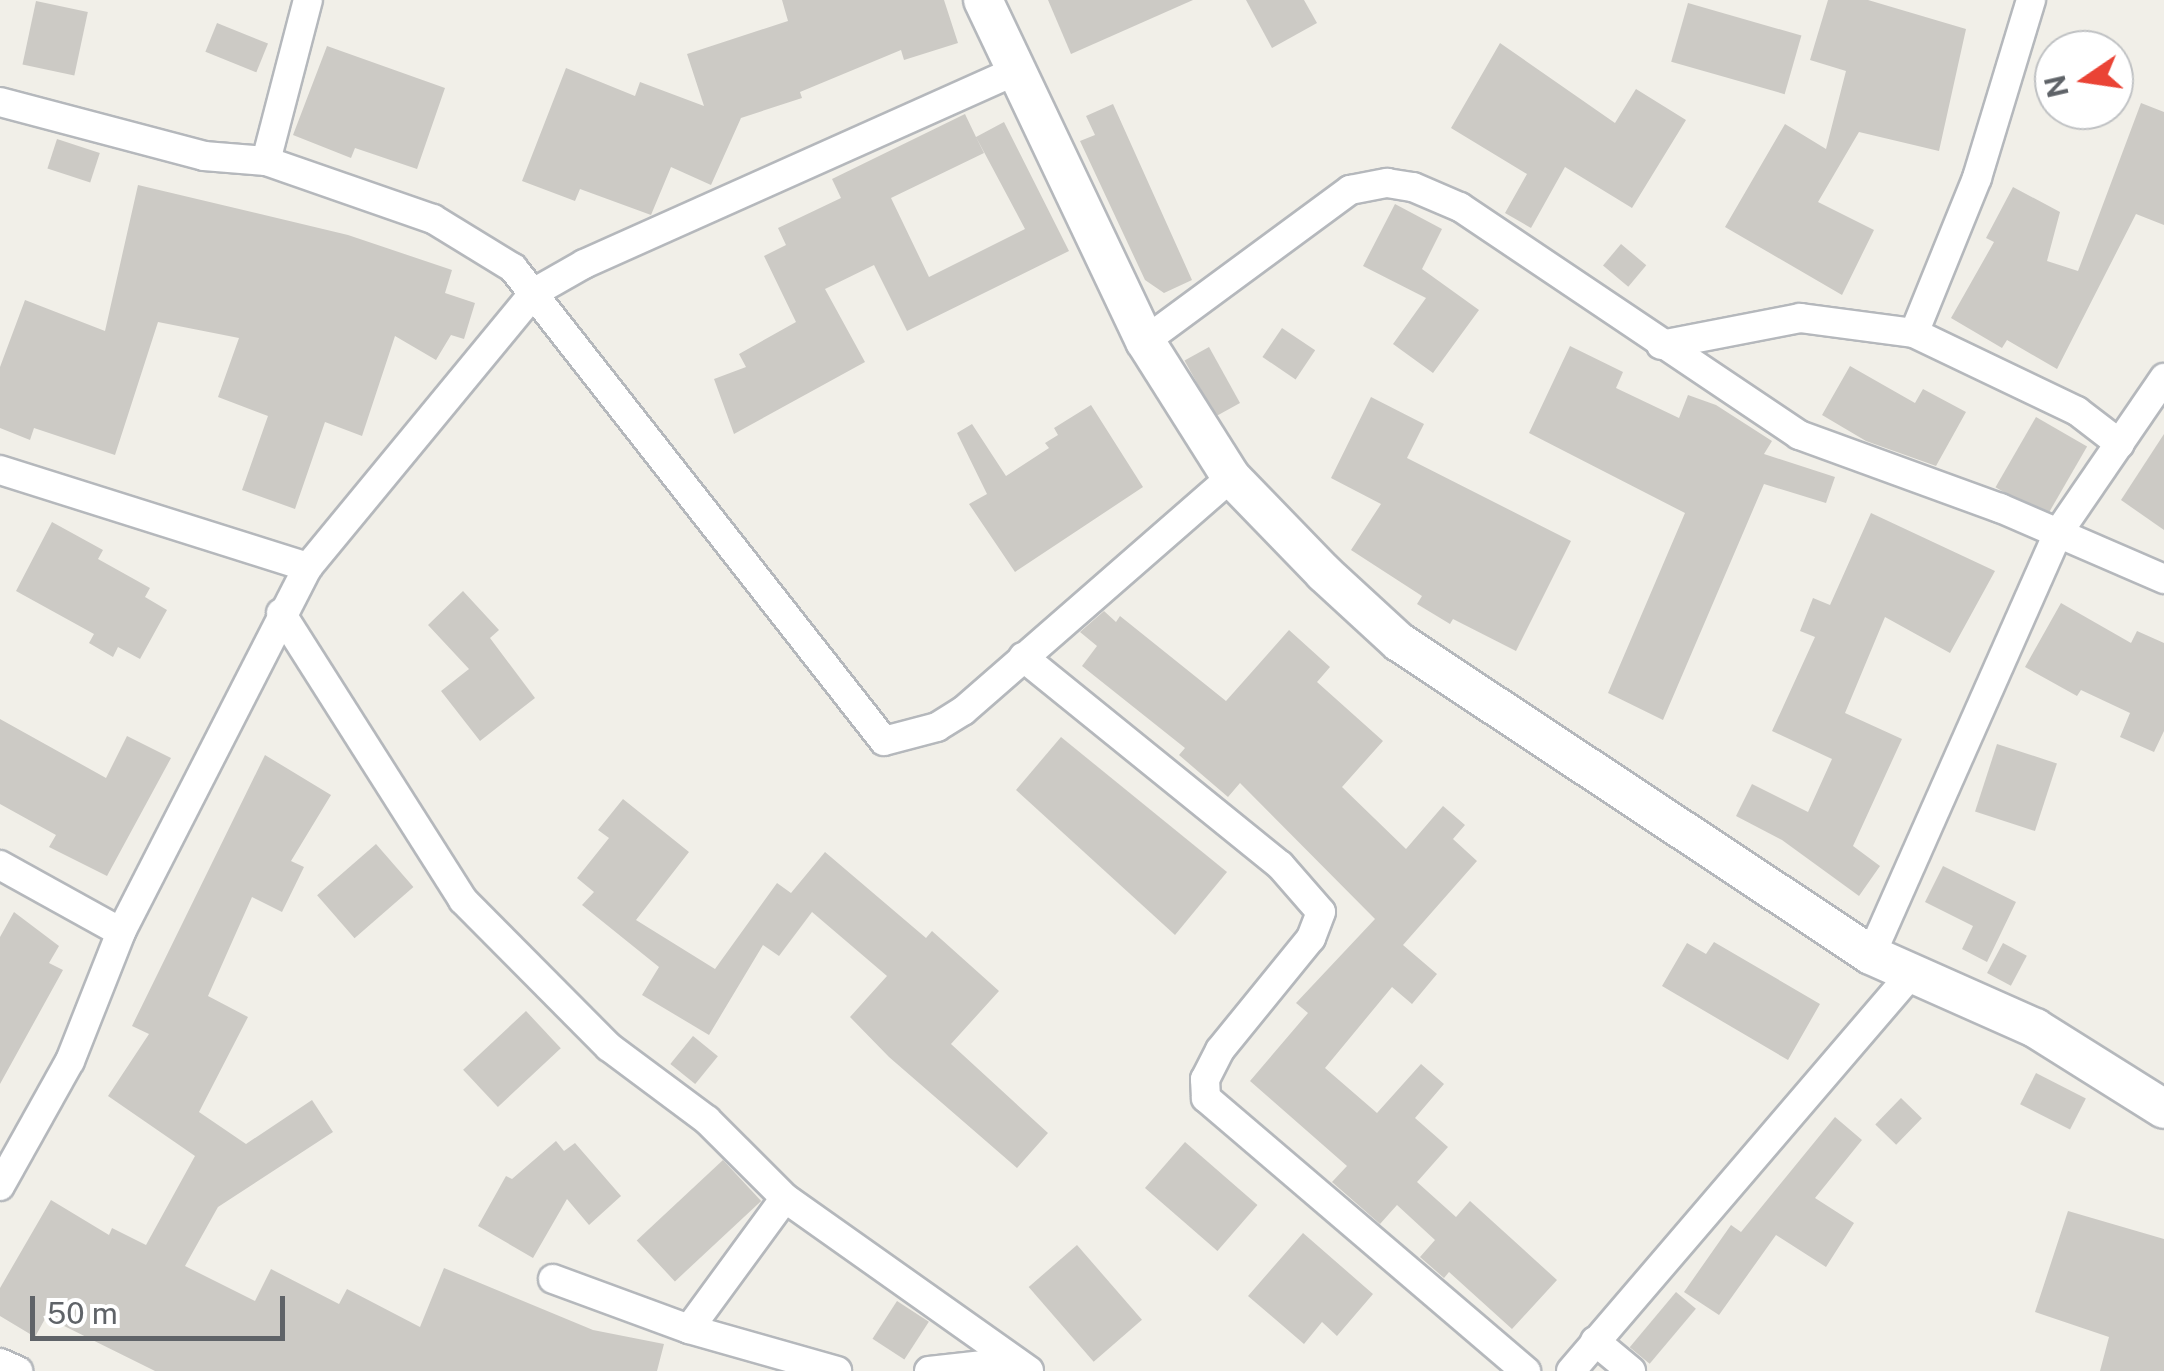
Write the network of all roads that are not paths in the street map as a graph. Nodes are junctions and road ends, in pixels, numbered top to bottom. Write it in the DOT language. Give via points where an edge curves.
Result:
graph roads {
  1 [pos="308,0"];
  2 [pos="986,1"];
  3 [pos="2019,4"];
  4 [pos="1015,70"];
  5 [pos="0,102"];
  6 [pos="266,161"];
  7 [pos="535,292"];
  8 [pos="1914,333"];
  9 [pos="1145,341"];
  10 [pos="1661,345"];
  11 [pos="2164,378"];
  12 [pos="2120,444"];
  13 [pos="0,470"];
  14 [pos="1231,476"];
  15 [pos="2058,533"];
  16 [pos="308,567"];
  17 [pos="2164,579"];
  18 [pos="281,613"];
  19 [pos="1023,657"];
  20 [pos="0,865"];
  21 [pos="121,932"];
  22 [pos="1871,955"];
  23 [pos="1911,974"];
  24 [pos="2164,1109"];
  25 [pos="0,1186"];
  26 [pos="785,1198"];
  27 [pos="552,1279"];
  28 [pos="689,1329"];
  29 [pos="1595,1341"];
  30 [pos="0,1363"];
  31 [pos="1020,1366"];
  32 [pos="18,1371"];
  33 [pos="837,1371"];
  34 [pos="928,1371"];
  35 [pos="1526,1371"];
  36 [pos="1570,1371"];
  37 [pos="1631,1371"];
  1 -- 6 [label="street"];
  2 -- 4 [label="street"];
  3 -- 8 [label="street" via="1977,178"];
  4 -- 7 [label="street"];
  4 -- 9 [label="street"];
  5 -- 6 [label="street" via="204,156"];
  6 -- 7 [label="street" via="433,219 479,243"];
  7 -- 16 [label="street"];
  7 -- 19 [label="street" via="884,741 950,719"];
  8 -- 10 [label="street" via="1800,318"];
  8 -- 12 [label="street" via="2077,411"];
  9 -- 10 [label="street" via="1350,190 1387,183 1460,208"];
  9 -- 14 [label="street"];
  10 -- 15 [label="street" via="1799,435"];
  11 -- 12 [label="street"];
  12 -- 15 [label="street"];
  13 -- 16 [label="street"];
  14 -- 19 [label="street"];
  14 -- 22 [label="street" via="1400,642"];
  15 -- 17 [label="street"];
  15 -- 22 [label="street"];
  16 -- 18 [label="street"];
  18 -- 21 [label="street"];
  18 -- 26 [label="street" via="463,900 609,1047 707,1120"];
  19 -- 35 [label="street" via="1280,866 1321,912 1312,938 1220,1050 1205,1079 1206,1098"];
  20 -- 21 [label="street"];
  21 -- 25 [label="street" via="70,1062"];
  22 -- 23 [label="street"];
  23 -- 24 [label="street" via="2035,1028"];
  23 -- 29 [label="street"];
  26 -- 28 [label="street"];
  26 -- 31 [label="street"];
  27 -- 28 [label="street"];
  28 -- 33 [label="street"];
  29 -- 36 [label="street"];
  29 -- 37 [label="street"];
  30 -- 32 [label="street"];
  31 -- 34 [label="street"];
}
